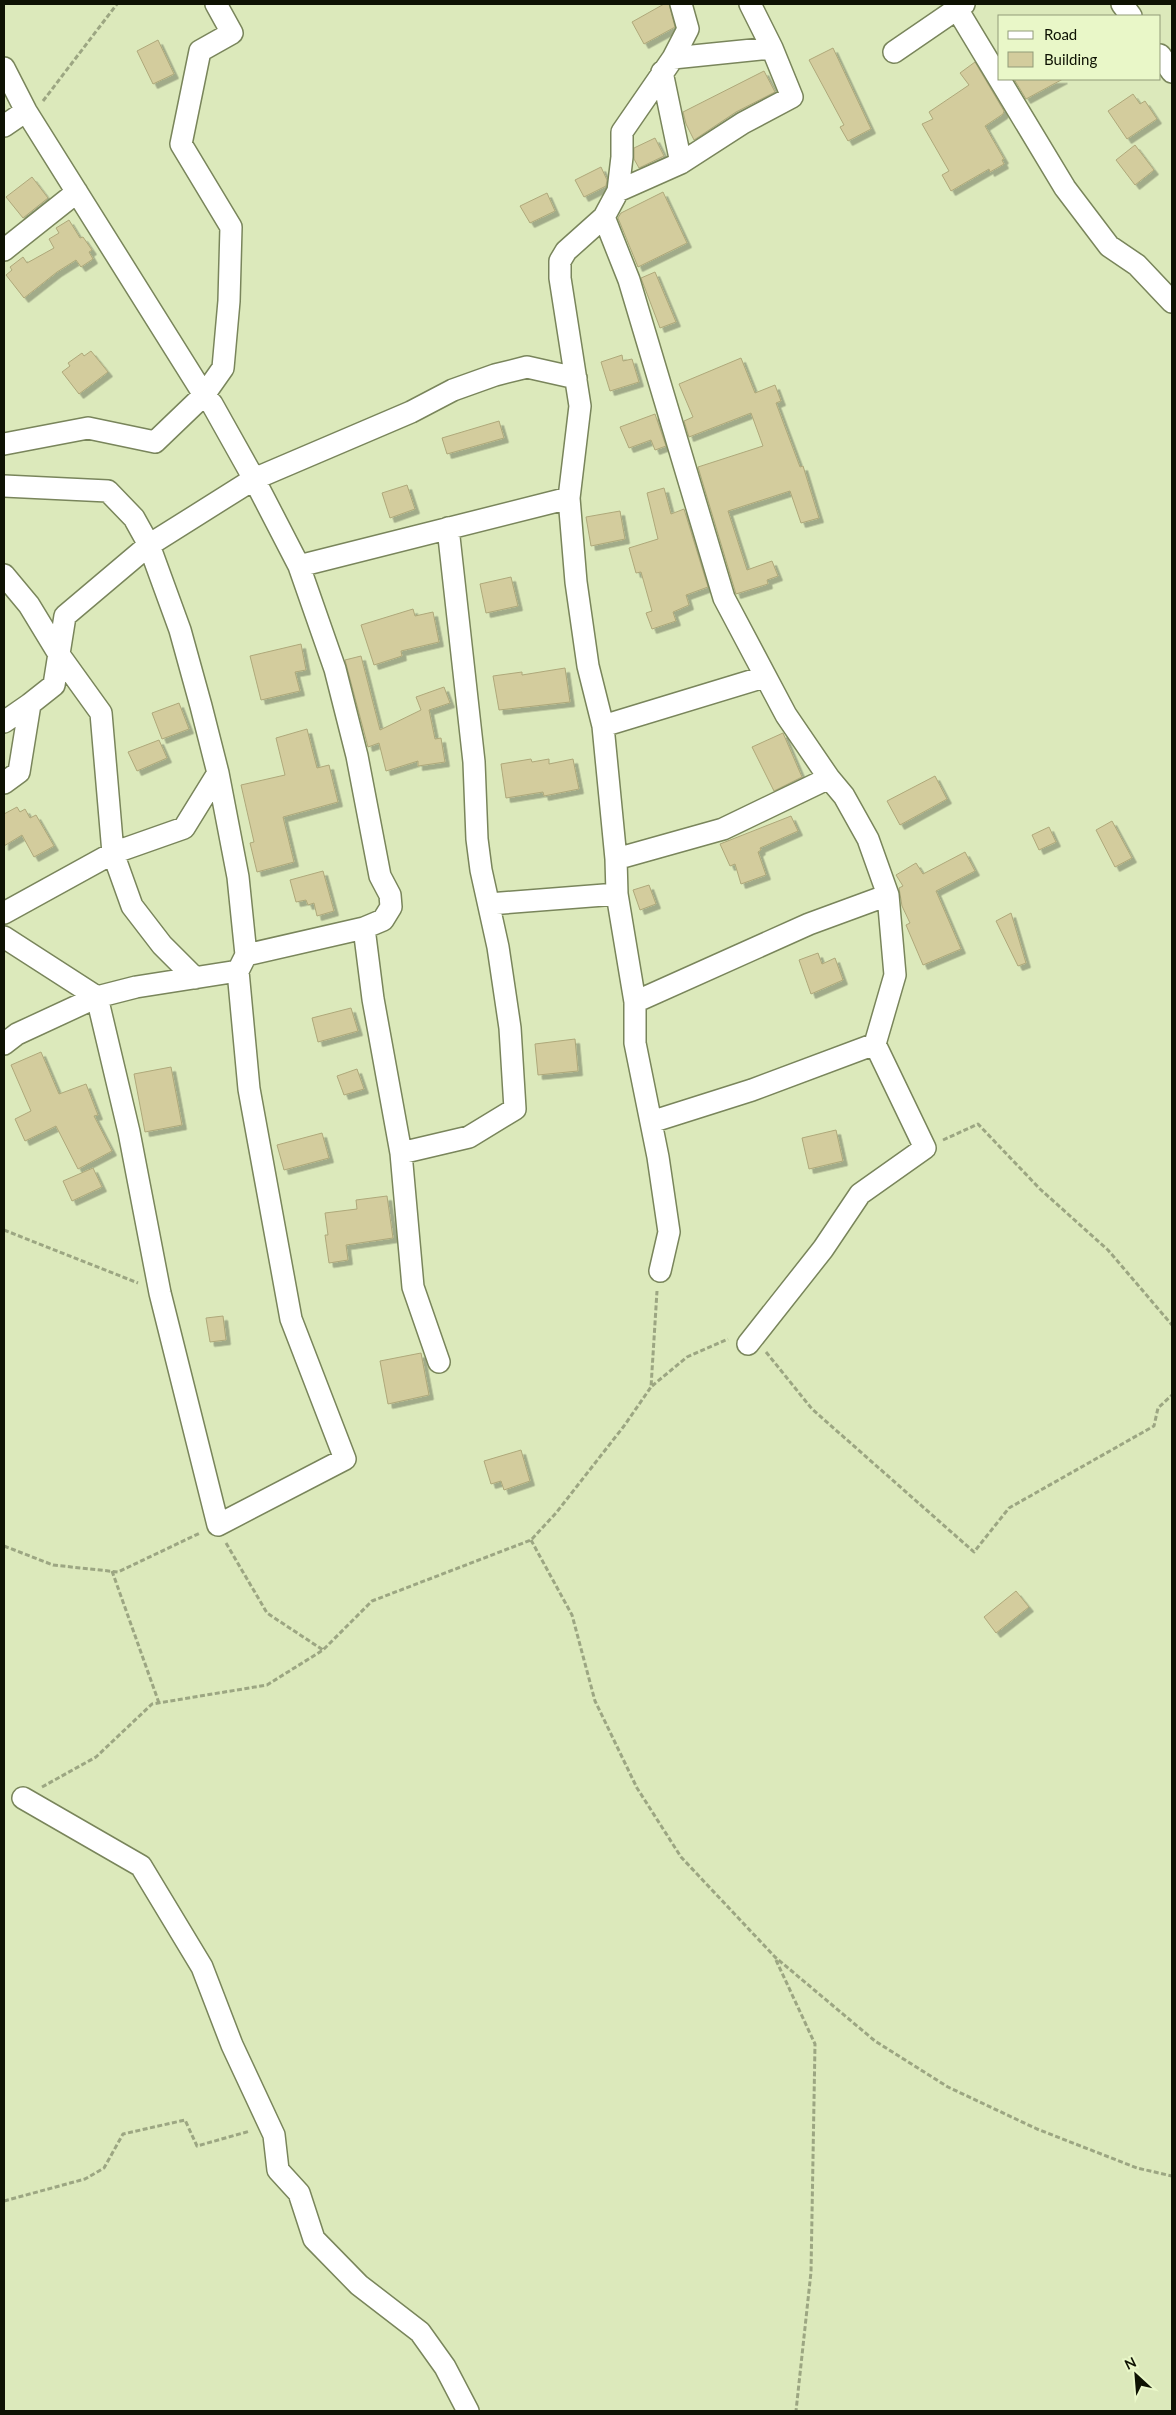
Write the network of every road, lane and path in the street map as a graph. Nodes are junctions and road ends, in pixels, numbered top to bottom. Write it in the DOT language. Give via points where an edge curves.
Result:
graph roads {
  1 [pos="117,4"];
  2 [pos="216,4"];
  3 [pos="681,4"];
  4 [pos="750,4"];
  5 [pos="1122,4"];
  6 [pos="960,6"];
  7 [pos="1130,15"];
  8 [pos="772,48"];
  9 [pos="894,52"];
  10 [pos="1161,56"];
  11 [pos="668,65"];
  12 [pos="4,68"];
  13 [pos="998,72"];
  14 [pos="1172,72"];
  15 [pos="1003,80"];
  16 [pos="28,114"];
  17 [pos="4,126"];
  18 [pos="681,163"];
  19 [pos="618,191"];
  20 [pos="77,192"];
  21 [pos="604,217"];
  22 [pos="4,250"];
  23 [pos="1172,302"];
  24 [pos="576,378"];
  25 [pos="204,395"];
  26 [pos="4,444"];
  27 [pos="254,479"];
  28 [pos="4,486"];
  29 [pos="569,498"];
  30 [pos="448,528"];
  31 [pos="149,544"];
  32 [pos="298,566"];
  33 [pos="5,579"];
  34 [pos="60,656"];
  35 [pos="764,677"];
  36 [pos="30,704"];
  37 [pos="4,722"];
  38 [pos="604,726"];
  39 [pos="218,773"];
  40 [pos="828,778"];
  41 [pos="4,783"];
  42 [pos="113,853"];
  43 [pos="616,859"];
  44 [pos="617,894"];
  45 [pos="888,895"];
  46 [pos="489,904"];
  47 [pos="4,913"];
  48 [pos="364,928"];
  49 [pos="4,937"];
  50 [pos="242,963"];
  51 [pos="195,978"];
  52 [pos="98,997"];
  53 [pos="635,1002"];
  54 [pos="4,1044"];
  55 [pos="875,1044"];
  56 [pos="651,1122"];
  57 [pos="924,1148"];
  58 [pos="401,1153"];
  59 [pos="4,1230"];
  60 [pos="660,1270"];
  61 [pos="160,1292"];
  62 [pos="1172,1325"];
  63 [pos="748,1344"];
  64 [pos="439,1362"];
  65 [pos="651,1387"];
  66 [pos="1172,1395"];
  67 [pos="218,1525"];
  68 [pos="531,1540"];
  69 [pos="4,1546"];
  70 [pos="112,1571"];
  71 [pos="323,1650"];
  72 [pos="159,1702"];
  73 [pos="23,1798"];
  74 [pos="775,1957"];
  75 [pos="270,2126"];
  76 [pos="1172,2176"];
  77 [pos="4,2201"];
  78 [pos="468,2411"];
  79 [pos="796,2411"];
  1 -- 16 [label="path"];
  2 -- 25 [label="street" via="232,33 200,51 181,144 231,227 223,368"];
  3 -- 11 [label="street" via="688,30"];
  4 -- 8 [label="street"];
  5 -- 7 [label="street"];
  6 -- 9 [label="street"];
  6 -- 13 [label="street"];
  8 -- 11 [label="street"];
  8 -- 18 [label="street" via="792,97 743,123"];
  10 -- 14 [label="street"];
  11 -- 18 [label="street"];
  11 -- 19 [label="street" via="622,132"];
  12 -- 16 [label="street"];
  15 -- 23 [label="street" via="1065,188 1109,246 1137,265"];
  16 -- 17 [label="street"];
  16 -- 20 [label="street"];
  18 -- 19 [label="street"];
  19 -- 21 [label="street"];
  20 -- 22 [label="street"];
  20 -- 25 [label="street"];
  21 -- 24 [label="street" via="566,251 560,261"];
  21 -- 35 [label="street" via="629,280 724,598"];
  24 -- 27 [label="street" via="527,367 495,375 453,390 411,412"];
  24 -- 29 [label="street" via="580,406"];
  25 -- 26 [label="street" via="155,442 88,428"];
  25 -- 27 [label="street"];
  27 -- 31 [label="street"];
  27 -- 32 [label="street"];
  28 -- 31 [label="street" via="108,491 134,518"];
  29 -- 30 [label="street"];
  29 -- 38 [label="street" via="588,666"];
  30 -- 32 [label="street"];
  30 -- 46 [label="street" via="474,762 477,839"];
  31 -- 34 [label="street" via="66,616"];
  31 -- 39 [label="street" via="180,630"];
  32 -- 48 [label="street" via="335,669 357,756 380,876 390,896 391,908 383,920"];
  33 -- 34 [label="street" via="29,605"];
  34 -- 36 [label="street" via="54,685"];
  34 -- 42 [label="street" via="101,714"];
  35 -- 38 [label="street"];
  35 -- 40 [label="street"];
  36 -- 37 [label="street"];
  36 -- 41 [label="street" via="19,772"];
  38 -- 43 [label="street"];
  39 -- 42 [label="street" via="184,828"];
  39 -- 50 [label="street" via="238,877"];
  40 -- 43 [label="street" via="723,829"];
  40 -- 45 [label="street" via="844,796 868,839"];
  42 -- 47 [label="street"];
  42 -- 51 [label="street" via="132,906 162,945"];
  43 -- 44 [label="street"];
  44 -- 46 [label="street"];
  44 -- 53 [label="street"];
  45 -- 53 [label="street" via="809,924"];
  45 -- 55 [label="street" via="895,975"];
  46 -- 58 [label="street" via="510,1028 515,1109 469,1137"];
  48 -- 50 [label="street"];
  48 -- 58 [label="street" via="373,999"];
  49 -- 52 [label="street"];
  50 -- 51 [label="street"];
  50 -- 67 [label="street" via="249,1089 291,1319 345,1459"];
  51 -- 52 [label="street" via="136,987"];
  52 -- 54 [label="street" via="17,1034"];
  52 -- 61 [label="street" via="129,1132"];
  53 -- 56 [label="street" via="635,1043"];
  55 -- 56 [label="street" via="752,1090"];
  55 -- 57 [label="street"];
  56 -- 60 [label="street" via="669,1232"];
  57 -- 62 [label="path" via="978,1124 1040,1189 1108,1250"];
  57 -- 63 [label="street" via="860,1194 823,1249"];
  58 -- 64 [label="street" via="413,1288"];
  59 -- 61 [label="path"];
  60 -- 65 [label="path"];
  61 -- 67 [label="street"];
  63 -- 65 [label="path" via="730,1338 687,1356"];
  63 -- 66 [label="path" via="762,1348 812,1409 974,1552 1009,1508 1154,1426 1158,1408"];
  65 -- 68 [label="path" via="556,1513"];
  67 -- 70 [label="path" via="118,1572"];
  67 -- 71 [label="path" via="267,1613"];
  68 -- 71 [label="path" via="372,1601"];
  68 -- 74 [label="path" via="572,1615 595,1702 637,1788 681,1857"];
  69 -- 70 [label="path" via="53,1565"];
  70 -- 72 [label="path"];
  71 -- 72 [label="path" via="266,1685"];
  72 -- 73 [label="path" via="152,1704 96,1757"];
  73 -- 75 [label="street" via="141,1866 202,1966 232,2045"];
  74 -- 76 [label="path" via="875,2041 948,2087 1037,2129 1137,2168"];
  74 -- 79 [label="path" via="815,2044 811,2272"];
  75 -- 77 [label="path" via="197,2146 185,2120 122,2134 104,2168 85,2179"];
  75 -- 78 [label="street" via="278,2170 299,2193 314,2239 359,2285 420,2332 445,2367"];
}
